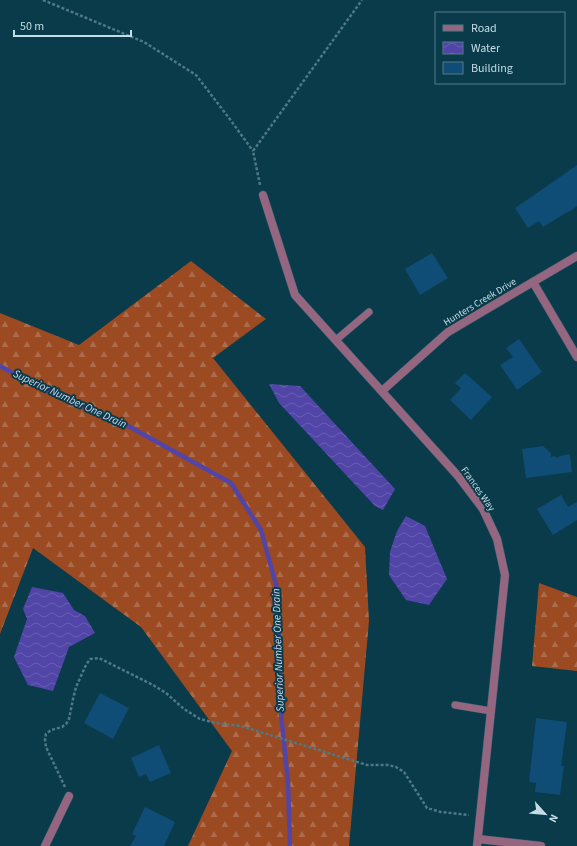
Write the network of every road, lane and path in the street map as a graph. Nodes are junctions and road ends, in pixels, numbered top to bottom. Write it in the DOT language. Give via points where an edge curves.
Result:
graph roads {
  1 [pos="43,0"];
  2 [pos="362,0"];
  3 [pos="253,151"];
  4 [pos="262,195"];
  5 [pos="577,256"];
  6 [pos="533,282"];
  7 [pos="369,312"];
  8 [pos="336,340"];
  9 [pos="577,357"];
  10 [pos="382,391"];
  11 [pos="455,705"];
  12 [pos="491,711"];
  13 [pos="69,796"];
  14 [pos="480,816"];
  15 [pos="478,842"];
  16 [pos="45,846"];
  17 [pos="541,846"];
  1 -- 3 [label="path" via="144,42 196,75"];
  2 -- 3 [label="path"];
  3 -- 4 [label="path"];
  4 -- 8 [label="street, Frances Way" via="295,295"];
  5 -- 6 [label="street, Hunters Creek Drive"];
  6 -- 9 [label="street"];
  6 -- 10 [label="street, Hunters Creek Drive" via="448,332"];
  7 -- 8 [label="lane"];
  8 -- 10 [label="street, Frances Way"];
  10 -- 12 [label="street, Frances Way" via="458,476 483,509 496,540 504,575"];
  11 -- 12 [label="lane"];
  12 -- 14 [label="street, Frances Way"];
  13 -- 14 [label="path" via="44,739 51,730 66,724 76,687 86,665 90,659 99,658 153,685 200,720 241,726 367,765 396,767 404,772 427,808"];
  13 -- 16 [label="street"];
  14 -- 15 [label="street, Frances Way"];
  15 -- 17 [label="street"];
}
